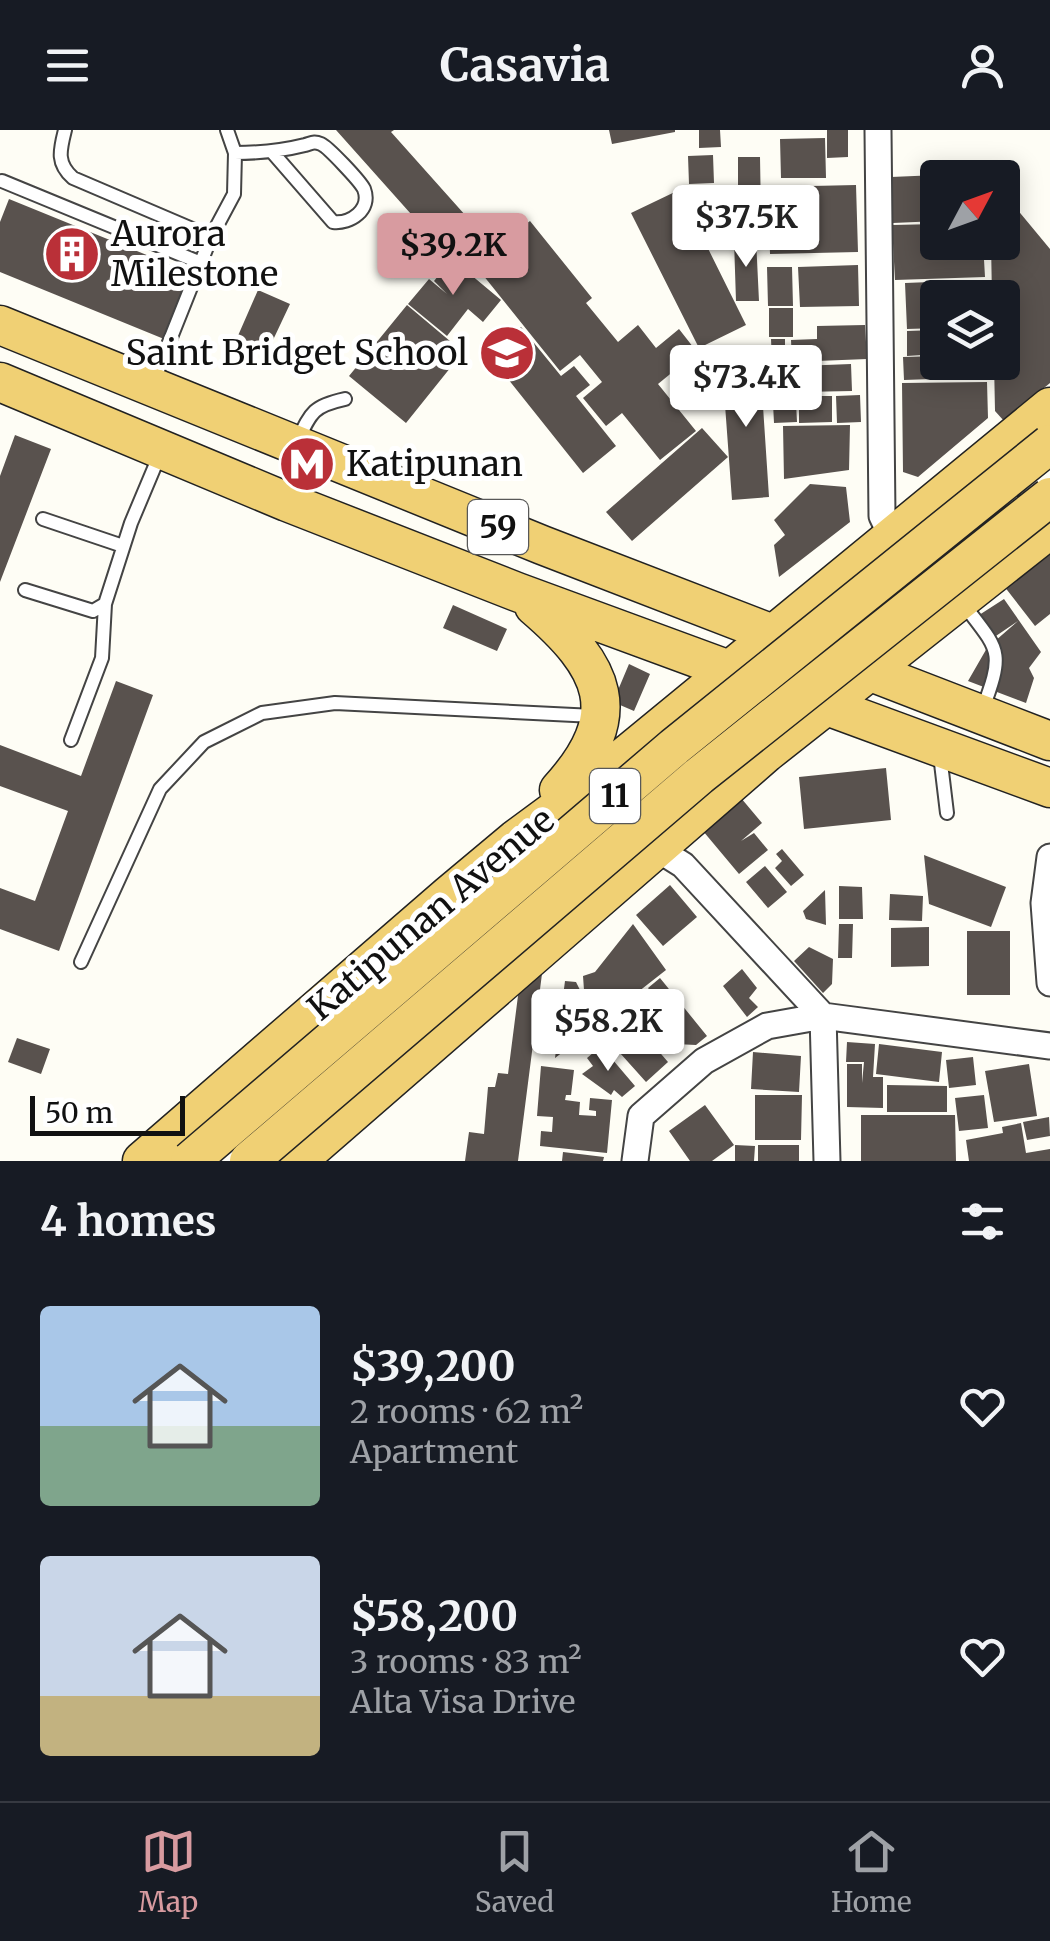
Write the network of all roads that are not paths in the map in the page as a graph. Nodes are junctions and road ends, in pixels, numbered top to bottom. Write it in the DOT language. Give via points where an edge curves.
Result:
graph roads {
  1 [pos="65,130"];
  2 [pos="228,130"];
  3 [pos="878,130"];
  4 [pos="235,153"];
  5 [pos="273,153"];
  6 [pos="2,181"];
  7 [pos="211,237"];
  8 [pos="201,263"];
  9 [pos="0,325"];
  10 [pos="0,382"];
  11 [pos="152,387"];
  12 [pos="345,399"];
  13 [pos="1050,407"];
  14 [pos="1050,418"];
  15 [pos="1050,442"];
  16 [pos="296,444"];
  17 [pos="162,450"];
  18 [pos="971,470"];
  19 [pos="1050,497"];
  20 [pos="44,519"];
  21 [pos="1040,536"];
  22 [pos="892,537"];
  23 [pos="123,546"];
  24 [pos="841,579"];
  25 [pos="24,590"];
  26 [pos="517,592"];
  27 [pos="959,599"];
  28 [pos="685,600"];
  29 [pos="105,604"];
  30 [pos="774,634"];
  31 [pos="731,669"];
  32 [pos="869,671"];
  33 [pos="824,706"];
  34 [pos="982,714"];
  35 [pos="600,716"];
  36 [pos="878,725"];
  37 [pos="71,740"];
  38 [pos="1050,741"];
  39 [pos="939,747"];
  40 [pos="766,754"];
  41 [pos="596,780"];
  42 [pos="1050,788"];
  43 [pos="947,813"];
  44 [pos="516,839"];
  45 [pos="656,848"];
  46 [pos="1050,857"];
  47 [pos="449,894"];
  48 [pos="398,938"];
  49 [pos="81,962"];
  50 [pos="525,962"];
  51 [pos="1050,983"];
  52 [pos="477,1002"];
  53 [pos="823,1016"];
  54 [pos="1050,1046"];
  55 [pos="142,1161"];
  56 [pos="190,1161"];
  57 [pos="248,1161"];
  58 [pos="297,1161"];
  59 [pos="634,1161"];
  60 [pos="826,1161"];
  1 -- 7 [label="lane" via="62,168 72,178"];
  2 -- 4 [label="lane"];
  3 -- 22 [label="street" via="882,516"];
  4 -- 5 [label="lane"];
  4 -- 7 [label="lane" via="234,194"];
  5 -- 5 [label="lane" via="324,145 363,187 362,208 347,222 332,222"];
  6 -- 8 [label="lane"];
  7 -- 8 [label="lane"];
  8 -- 11 [label="lane"];
  9 -- 11 [label="main road, 59"];
  10 -- 17 [label="main road, 59"];
  11 -- 16 [label="main road, 59"];
  12 -- 16 [label="lane" via="321,404"];
  13 -- 18 [label="main road, Katipunan Avenue / 11"];
  14 -- 15 [label="main road"];
  15 -- 56 [label="main road, Katipunan Avenue / 11, bridge" via="674,747"];
  16 -- 28 [label="main road, 59"];
  17 -- 23 [label="lane"];
  17 -- 26 [label="main road, 59"];
  18 -- 21 [label="main road"];
  18 -- 22 [label="main road, Katipunan Avenue / 11"];
  19 -- 57 [label="main road, Katipunan Avenue / 11, bridge" via="699,776"];
  20 -- 23 [label="lane"];
  21 -- 27 [label="main road, 11"];
  22 -- 24 [label="main road, Katipunan Avenue / 11"];
  23 -- 29 [label="lane"];
  24 -- 28 [label="main road" via="770,605"];
  24 -- 30 [label="main road, Katipunan Avenue / 11"];
  25 -- 29 [label="lane" via="93,611"];
  26 -- 31 [label="main road, 59"];
  26 -- 35 [label="main road" via="585,656 599,687"];
  27 -- 32 [label="main road, 11"];
  27 -- 34 [label="lane" via="998,656"];
  28 -- 30 [label="main road, 59"];
  29 -- 37 [label="lane" via="102,658"];
  30 -- 31 [label="main road, Katipunan Avenue / 11"];
  30 -- 32 [label="main road, 59"];
  31 -- 33 [label="main road, 59"];
  31 -- 41 [label="main road, Katipunan Avenue / 11"];
  32 -- 33 [label="main road, 11"];
  32 -- 34 [label="main road, 59"];
  33 -- 36 [label="main road, 59"];
  33 -- 40 [label="main road, 11"];
  34 -- 38 [label="main road, 59"];
  35 -- 44 [label="main road" via="580,766"];
  35 -- 49 [label="lane" via="336,703 262,713 204,742 160,789"];
  36 -- 39 [label="main road, 59"];
  36 -- 40 [label="main road" via="828,730"];
  39 -- 42 [label="main road, 59"];
  39 -- 43 [label="lane"];
  40 -- 45 [label="main road, 11"];
  41 -- 44 [label="main road, Katipunan Avenue / 11"];
  41 -- 45 [label="main road"];
  44 -- 47 [label="main road, Katipunan Avenue / 11"];
  45 -- 50 [label="main road, 11"];
  45 -- 53 [label="street" via="683,865"];
  46 -- 51 [label="street" via="1044,903"];
  47 -- 48 [label="main road, Katipunan Avenue / 11"];
  47 -- 50 [label="main road" via="456,936 468,952 484,964"];
  48 -- 52 [label="main road" via="442,950 464,973"];
  48 -- 55 [label="main road, Katipunan Avenue / 11"];
  50 -- 52 [label="main road, 11"];
  52 -- 58 [label="main road, 11"];
  53 -- 54 [label="street"];
  53 -- 59 [label="street" via="767,1026 704,1060 641,1116"];
  53 -- 60 [label="street"];
}
